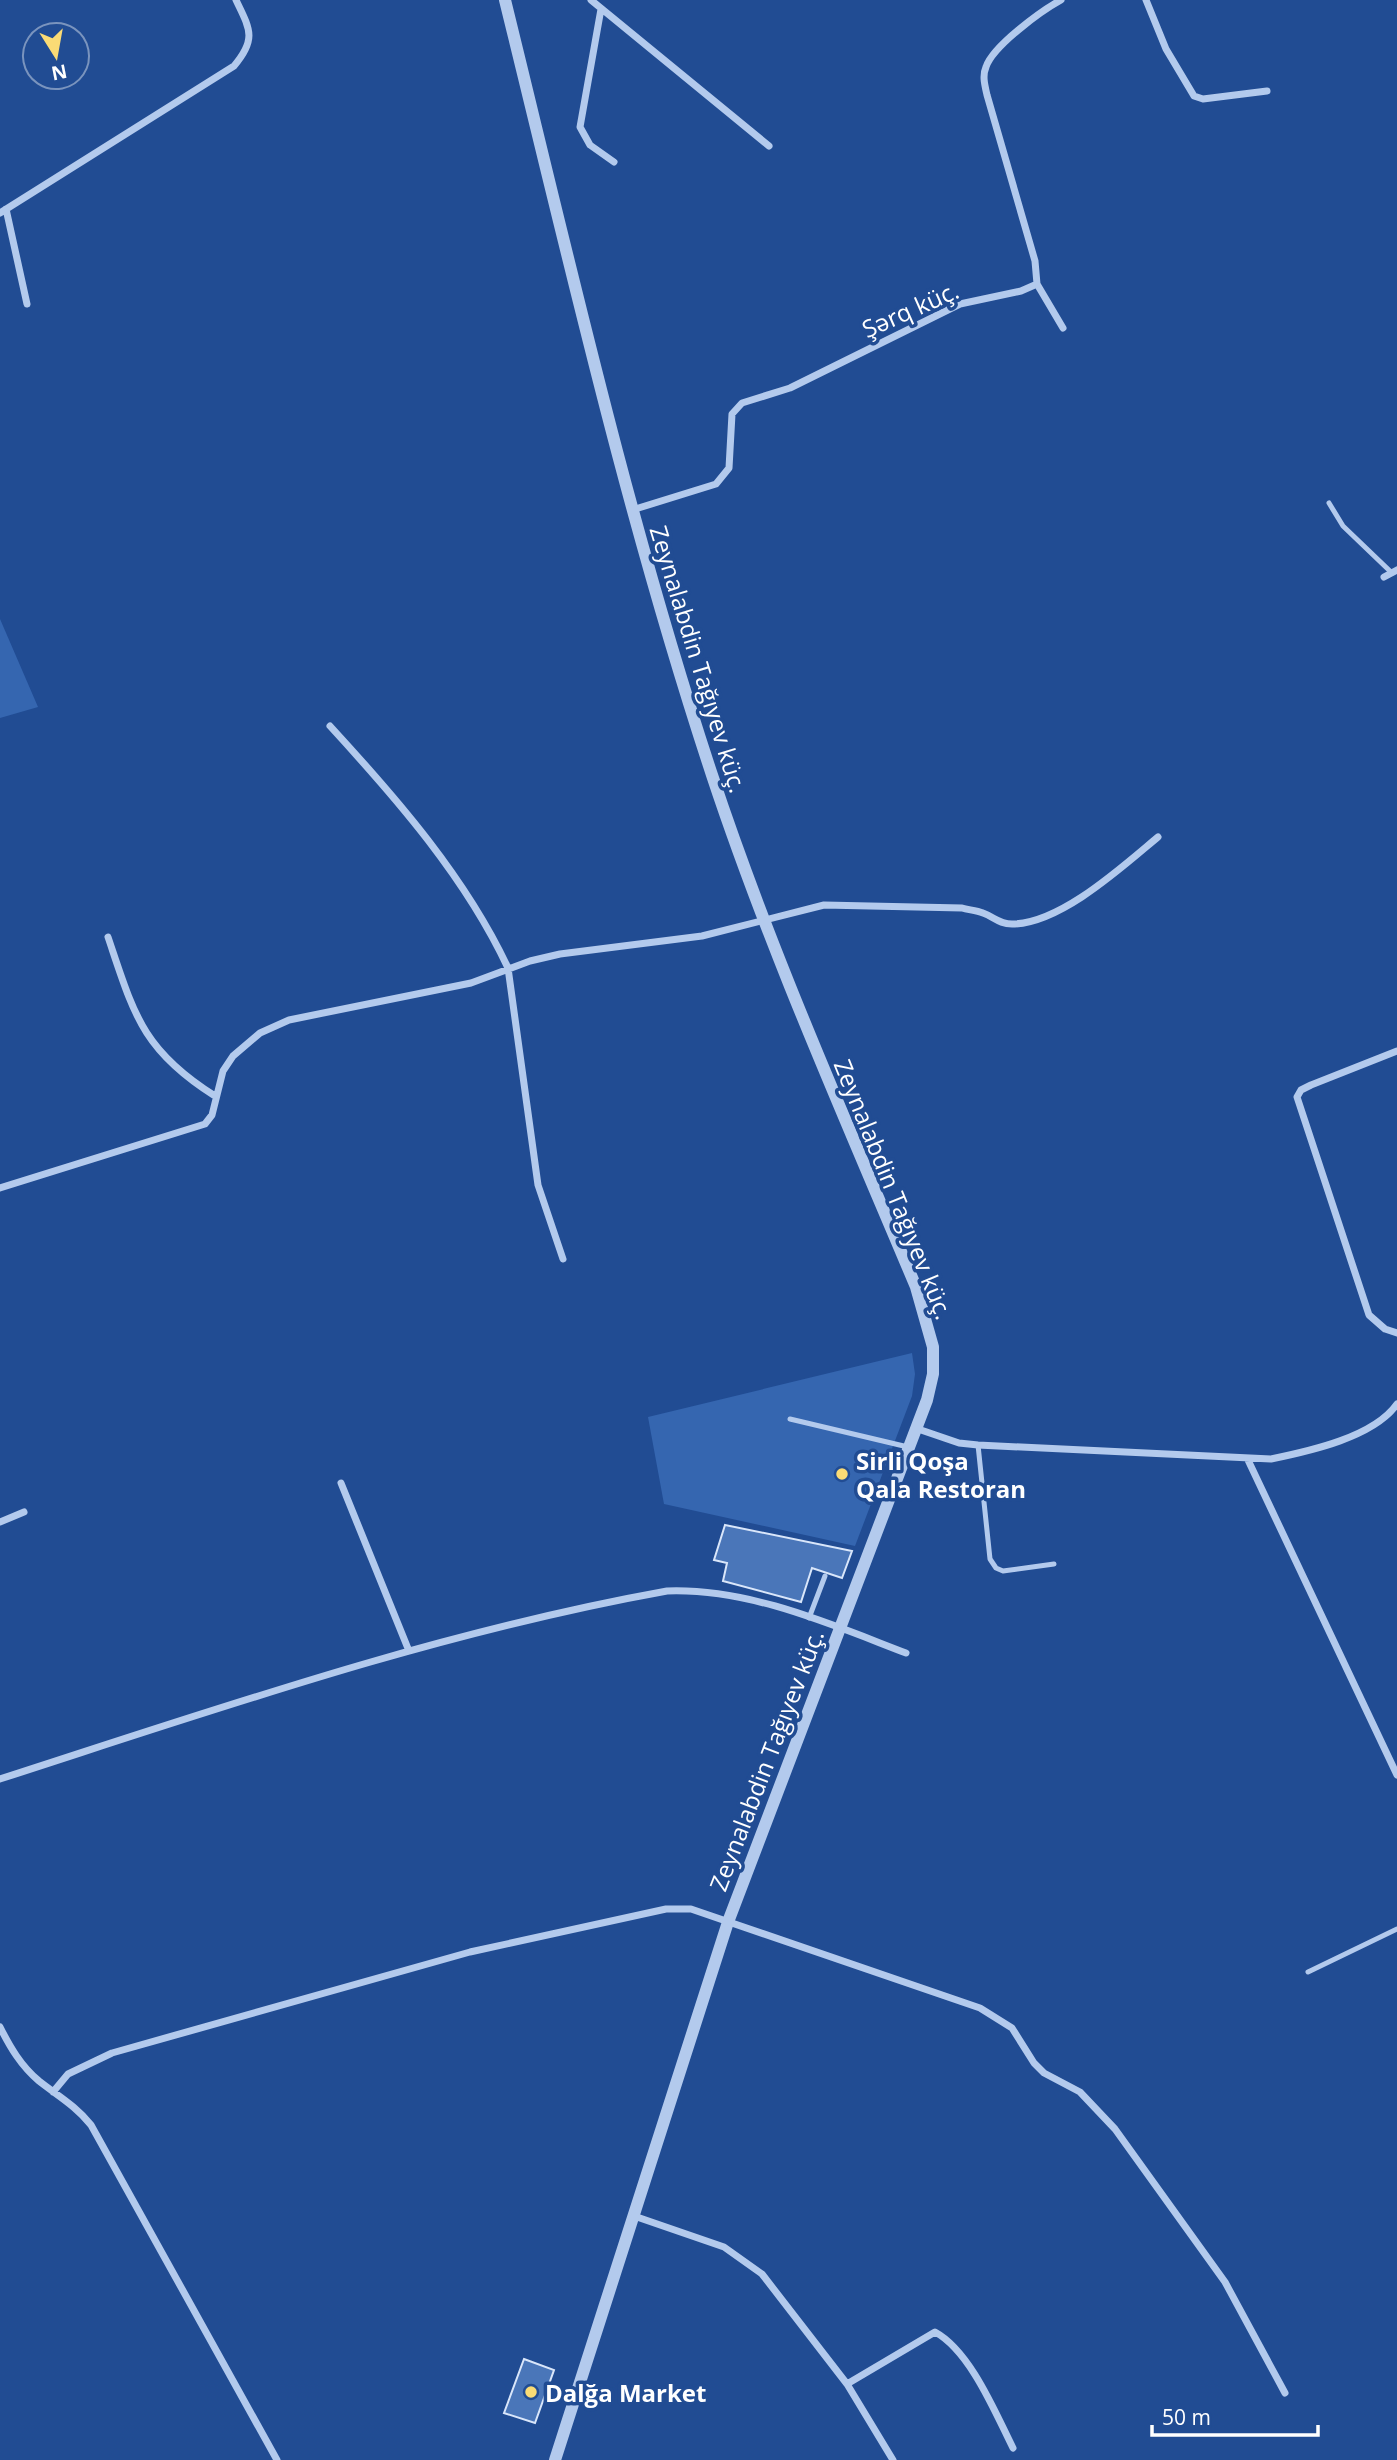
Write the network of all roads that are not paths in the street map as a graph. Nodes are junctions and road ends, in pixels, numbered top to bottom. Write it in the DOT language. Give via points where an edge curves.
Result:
graph roads {
  1 [pos="236,0"];
  2 [pos="505,0"];
  3 [pos="591,0"];
  4 [pos="1061,0"];
  5 [pos="1146,0"];
  6 [pos="600,9"];
  7 [pos="1267,91"];
  8 [pos="769,146"];
  9 [pos="614,162"];
  10 [pos="3,211"];
  11 [pos="1037,284"];
  12 [pos="27,304"];
  13 [pos="1063,328"];
  14 [pos="1329,503"];
  15 [pos="632,510"];
  16 [pos="1394,571"];
  17 [pos="1384,577"];
  18 [pos="330,726"];
  19 [pos="1158,837"];
  20 [pos="762,919"];
  21 [pos="108,937"];
  22 [pos="508,968"];
  23 [pos="1397,1051"];
  24 [pos="215,1096"];
  25 [pos="0,1188"];
  26 [pos="563,1259"];
  27 [pos="1397,1333"];
  28 [pos="1397,1404"];
  29 [pos="790,1419"];
  30 [pos="918,1429"];
  31 [pos="978,1445"];
  32 [pos="911,1447"];
  33 [pos="1248,1460"];
  34 [pos="341,1483"];
  35 [pos="24,1512"];
  36 [pos="0,1522"];
  37 [pos="1054,1564"];
  38 [pos="825,1576"];
  39 [pos="809,1618"];
  40 [pos="838,1628"];
  41 [pos="409,1651"];
  42 [pos="906,1653"];
  43 [pos="1397,1775"];
  44 [pos="0,1779"];
  45 [pos="728,1922"];
  46 [pos="1397,1929"];
  47 [pos="1308,1972"];
  48 [pos="0,2026"];
  49 [pos="54,2092"];
  50 [pos="634,2216"];
  51 [pos="847,2384"];
  52 [pos="1284,2393"];
  53 [pos="1013,2448"];
  54 [pos="277,2460"];
  55 [pos="555,2460"];
  56 [pos="893,2460"];
  1 -- 10 [label="street" via="249,26 250,43 234,66"];
  2 -- 15 [label="street, Zeynalabdin Tağıyev küç."];
  3 -- 6 [label="street"];
  4 -- 11 [label="street" via="997,50 984,70 987,95 1035,261"];
  5 -- 7 [label="street" via="1166,49 1194,96 1216,99"];
  6 -- 8 [label="street"];
  6 -- 9 [label="street" via="579,127 590,145"];
  10 -- 12 [label="street"];
  11 -- 13 [label="street"];
  11 -- 15 [label="street, Şərq küç." via="960,304 790,388 742,403 732,414 729,468 724,477 716,484"];
  14 -- 16 [label="lane" via="1343,526"];
  15 -- 20 [label="street, Zeynalabdin Tağıyev küç." via="673,655"];
  16 -- 17 [label="street"];
  18 -- 22 [label="street" via="396,799 438,856"];
  19 -- 20 [label="street" via="1113,874 1047,917 1030,922 1000,923 982,912 961,908 874,905 824,905"];
  20 -- 22 [label="street" via="702,936 560,954"];
  20 -- 30 [label="street, Zeynalabdin Tağıyev küç." via="927,1319 933,1374"];
  21 -- 24 [label="street" via="143,1030 182,1076"];
  22 -- 24 [label="street" via="471,983 289,1020 260,1033 233,1056"];
  22 -- 26 [label="street" via="538,1185"];
  23 -- 27 [label="street" via="1311,1085 1297,1097 1369,1315"];
  24 -- 25 [label="street" via="212,1115 191,1131"];
  28 -- 33 [label="street" via="1376,1426 1303,1452"];
  29 -- 32 [label="lane"];
  30 -- 31 [label="street"];
  30 -- 32 [label="street, Zeynalabdin Tağıyev küç."];
  31 -- 33 [label="street"];
  31 -- 37 [label="lane" via="990,1559 1003,1571"];
  32 -- 40 [label="street, Zeynalabdin Tağıyev küç."];
  33 -- 43 [label="street"];
  34 -- 41 [label="street"];
  35 -- 36 [label="street"];
  38 -- 39 [label="lane"];
  39 -- 40 [label="street"];
  39 -- 41 [label="street" via="730,1595 667,1591"];
  40 -- 42 [label="street"];
  40 -- 45 [label="street, Zeynalabdin Tağıyev küç."];
  41 -- 44 [label="street"];
  45 -- 49 [label="street" via="691,1909 666,1909 470,1952 112,2053 68,2074"];
  45 -- 50 [label="street, Zeynalabdin Tağıyev küç."];
  45 -- 52 [label="street" via="980,2008 1013,2028 1044,2073 1080,2092 1115,2129 1225,2282"];
  46 -- 47 [label="lane"];
  48 -- 49 [label="street" via="21,2062"];
  49 -- 54 [label="street" via="91,2125"];
  50 -- 51 [label="street" via="724,2246 743,2258 762,2274"];
  50 -- 55 [label="street, Zeynalabdin Tağıyev küç."];
  51 -- 53 [label="street" via="934,2332 958,2353"];
  51 -- 56 [label="street"];
}
